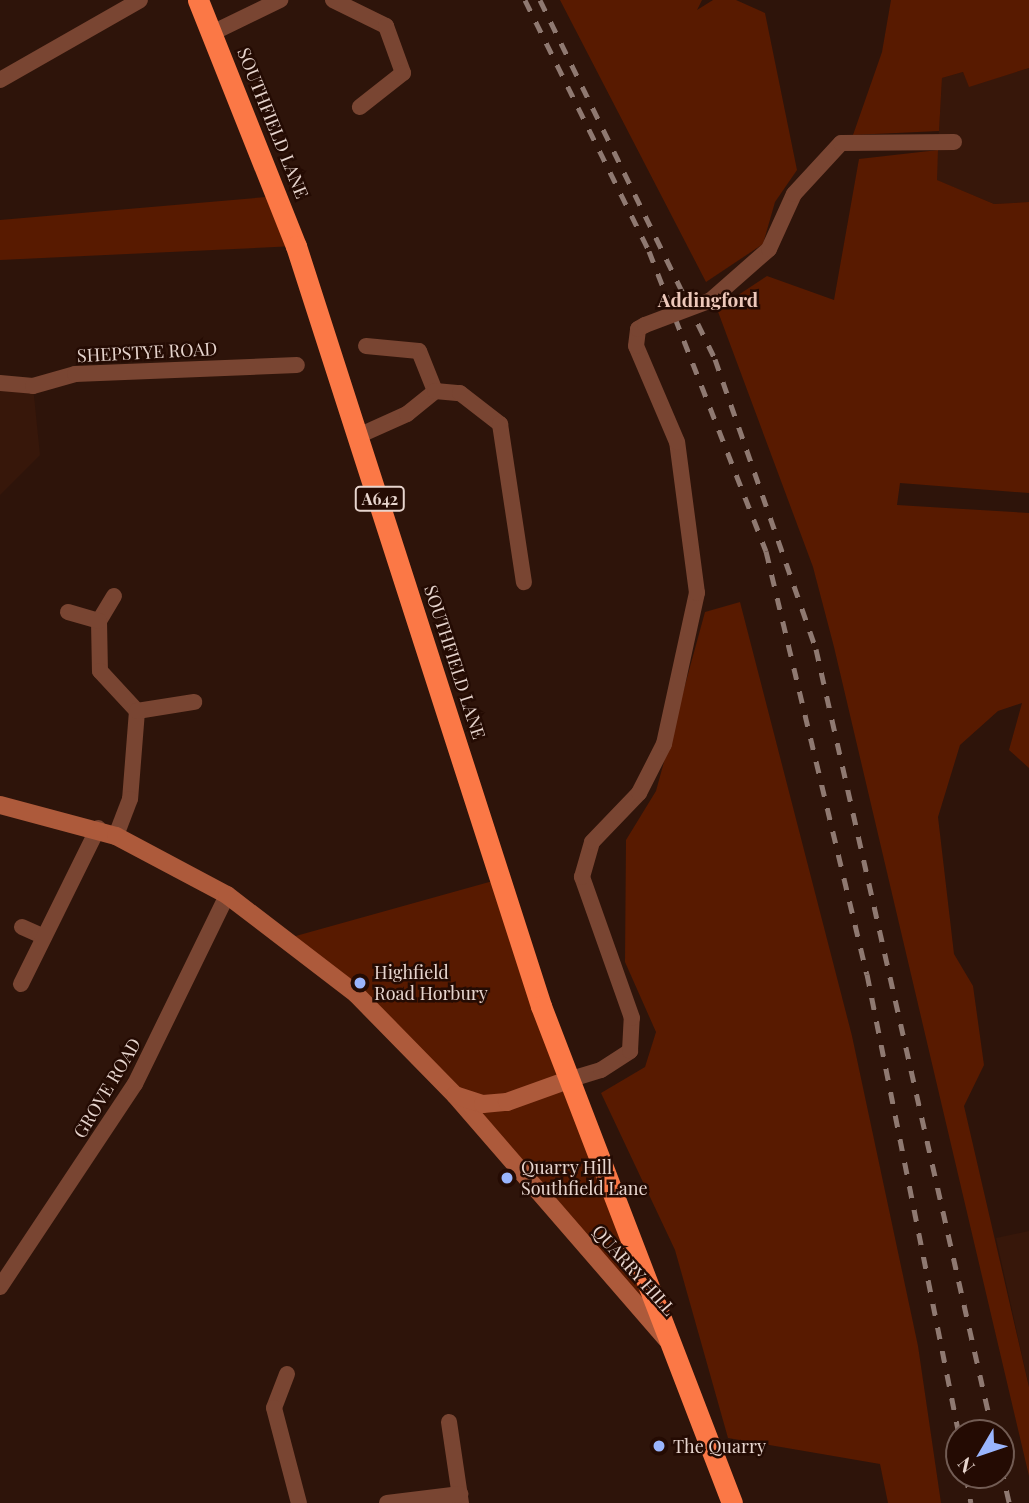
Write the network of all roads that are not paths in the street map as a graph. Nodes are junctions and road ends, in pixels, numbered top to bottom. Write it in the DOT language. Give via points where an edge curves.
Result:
graph roads {
  1 [pos="140,0"];
  2 [pos="198,0"];
  3 [pos="279,0"];
  4 [pos="333,0"];
  5 [pos="212,33"];
  6 [pos="0,80"];
  7 [pos="360,107"];
  8 [pos="954,142"];
  9 [pos="366,346"];
  10 [pos="297,365"];
  11 [pos="0,383"];
  12 [pos="435,391"];
  13 [pos="358,436"];
  14 [pos="524,582"];
  15 [pos="114,596"];
  16 [pos="68,612"];
  17 [pos="99,621"];
  18 [pos="194,702"];
  19 [pos="137,711"];
  20 [pos="0,805"];
  21 [pos="98,828"];
  22 [pos="116,836"];
  23 [pos="227,895"];
  24 [pos="22,927"];
  25 [pos="44,937"];
  26 [pos="21,984"];
  27 [pos="568,1080"];
  28 [pos="455,1095"];
  29 [pos="0,1287"];
  30 [pos="666,1339"];
  31 [pos="287,1374"];
  32 [pos="449,1422"];
  33 [pos="461,1499"];
  34 [pos="299,1503"];
  35 [pos="387,1503"];
  36 [pos="732,1503"];
  1 -- 6 [label="street"];
  2 -- 5 [label="highway, SOUTHFIELD LANE / A642"];
  3 -- 5 [label="street"];
  4 -- 7 [label="street" via="386,26 402,73"];
  5 -- 13 [label="highway, SOUTHFIELD LANE / A642" via="271,174"];
  8 -- 27 [label="street, bridge" via="841,143 794,194 769,249 711,300 638,329 636,346 677,442 697,593 664,744 639,793 592,842 582,877 632,1018 629,1051 601,1070"];
  9 -- 12 [label="street" via="419,351"];
  10 -- 11 [label="street, SHEPSTYE ROAD" via="75,374 33,386"];
  12 -- 13 [label="street" via="407,414"];
  12 -- 14 [label="street" via="460,393 500,424"];
  13 -- 27 [label="highway, SOUTHFIELD LANE / A642"];
  15 -- 17 [label="street"];
  16 -- 17 [label="street"];
  17 -- 19 [label="street" via="100,671"];
  18 -- 19 [label="street"];
  19 -- 22 [label="street" via="130,799"];
  20 -- 21 [label="main road, QUARRY HILL"];
  21 -- 22 [label="main road, QUARRY HILL"];
  21 -- 25 [label="street"];
  22 -- 23 [label="main road, QUARRY HILL"];
  23 -- 28 [label="main road, QUARRY HILL" via="356,994"];
  23 -- 29 [label="street, GROVE ROAD" via="135,1084"];
  24 -- 25 [label="street"];
  25 -- 26 [label="street"];
  27 -- 28 [label="main road" via="507,1102 483,1104"];
  27 -- 30 [label="highway, SOUTHFIELD LANE / A642"];
  28 -- 30 [label="main road, QUARRY HILL"];
  30 -- 36 [label="highway, QUARRY HILL / A642"];
  31 -- 34 [label="street" via="274,1408"];
  32 -- 33 [label="street"];
  33 -- 35 [label="street"];
}
